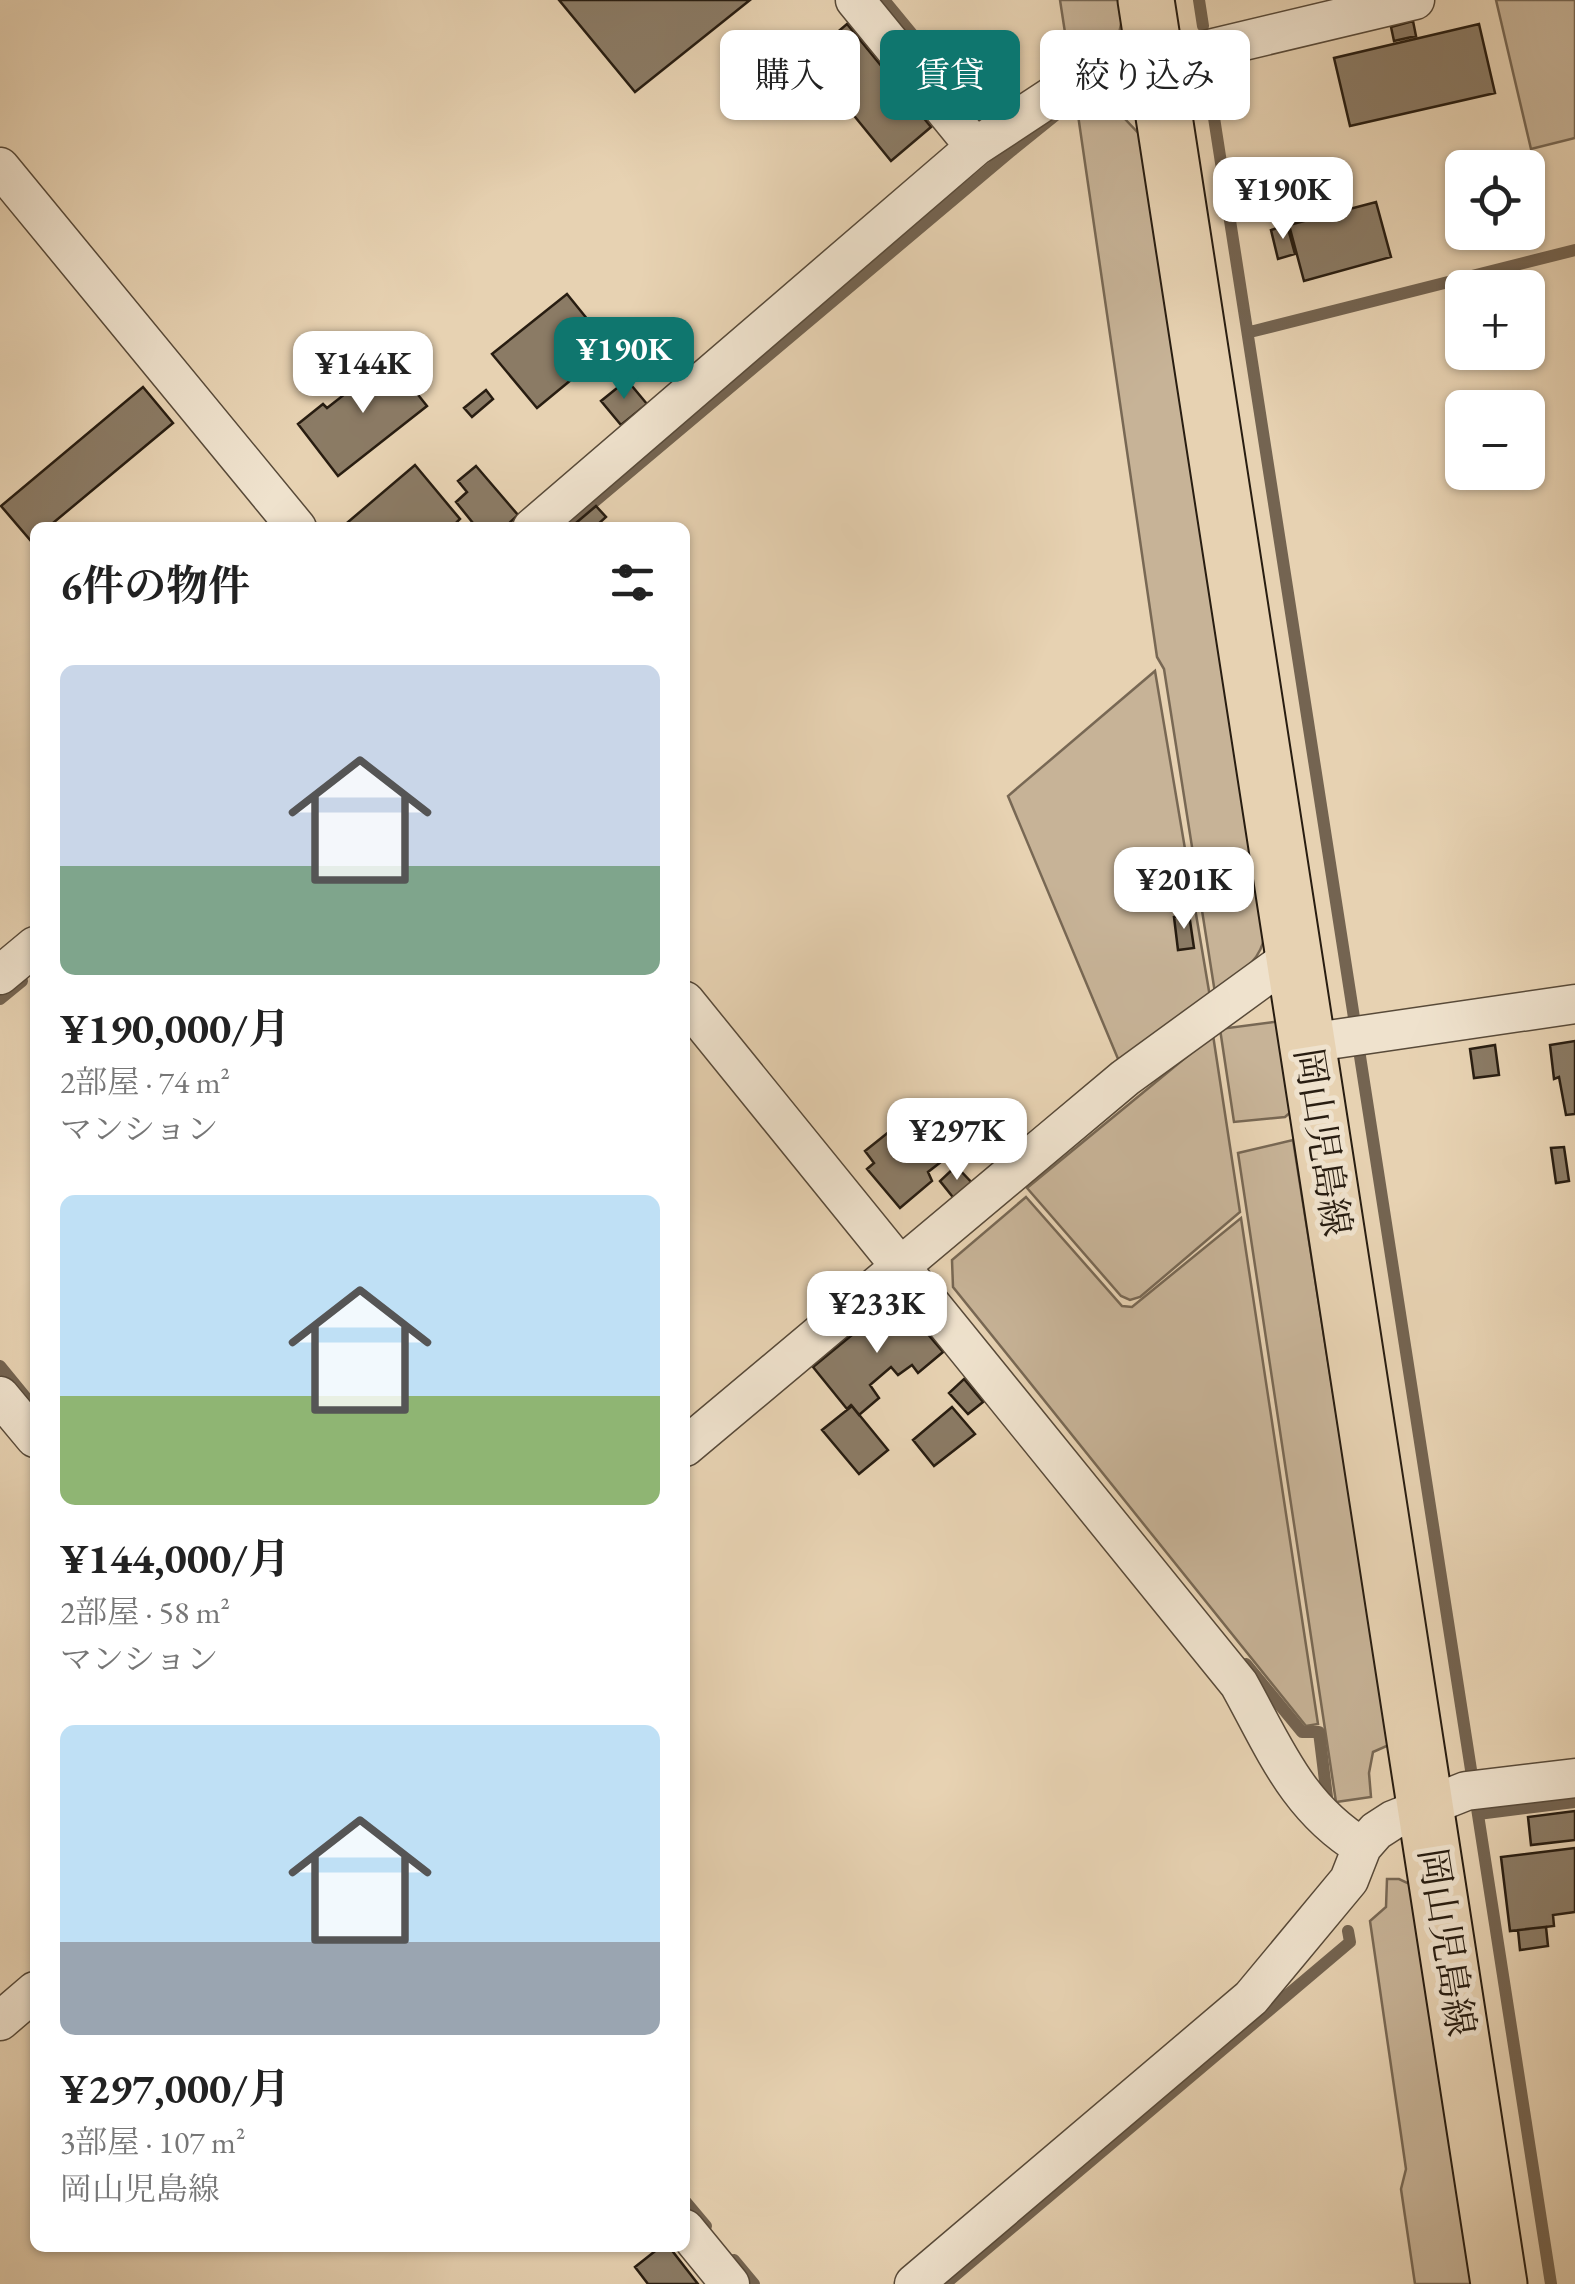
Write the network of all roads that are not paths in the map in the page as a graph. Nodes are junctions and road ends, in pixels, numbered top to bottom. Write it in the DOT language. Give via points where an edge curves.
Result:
graph roads {
  1 [pos="854,0"];
  2 [pos="1146,0"];
  3 [pos="1416,0"];
  4 [pos="1150,30"];
  5 [pos="1250,39"];
  6 [pos="1040,104"];
  7 [pos="1164,120"];
  8 [pos="975,147"];
  9 [pos="0,168"];
  10 [pos="292,522"];
  11 [pos="539,522"];
  12 [pos="30,950"];
  13 [pos="1294,955"];
  14 [pos="0,975"];
  15 [pos="1575,1004"];
  16 [pos="690,1007"];
  17 [pos="1340,1038"];
  18 [pos="907,1272"];
  19 [pos="0,1396"];
  20 [pos="30,1432"];
  21 [pos="690,1443"];
  22 [pos="1575,1778"];
  23 [pos="1459,1795"];
  24 [pos="1362,1847"];
  25 [pos="30,1996"];
  26 [pos="0,2021"];
  27 [pos="690,2235"];
  28 [pos="730,2284"];
  29 [pos="914,2284"];
  30 [pos="1500,2284"];
  1 -- 8 [label="street"];
  2 -- 4 [label="main road, 岡山児島線"];
  3 -- 5 [label="street"];
  6 -- 8 [label="street"];
  7 -- 13 [label="main road, 岡山児島線"];
  8 -- 11 [label="street"];
  9 -- 10 [label="street"];
  12 -- 14 [label="street"];
  13 -- 17 [label="main road, 岡山児島線"];
  13 -- 18 [label="street" via="1125,1078"];
  15 -- 17 [label="street"];
  16 -- 18 [label="street"];
  17 -- 23 [label="main road, 岡山児島線"];
  18 -- 21 [label="street"];
  18 -- 24 [label="street" via="1239,1684 1302,1797"];
  19 -- 20 [label="street"];
  22 -- 23 [label="street"];
  23 -- 24 [label="street" via="1393,1820"];
  23 -- 30 [label="main road, 岡山児島線"];
  24 -- 29 [label="street" via="1349,1880 1251,1998"];
  25 -- 26 [label="street"];
  27 -- 28 [label="street"];
}
